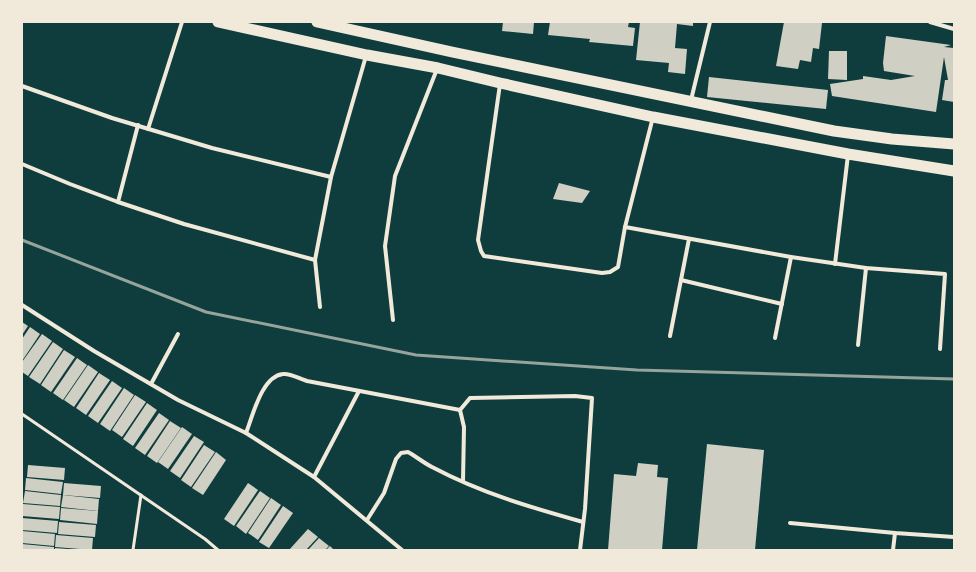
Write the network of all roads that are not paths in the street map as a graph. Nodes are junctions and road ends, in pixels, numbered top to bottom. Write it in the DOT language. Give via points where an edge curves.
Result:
graph roads {
  1 [pos="182,22"];
  2 [pos="219,22"];
  3 [pos="317,22"];
  4 [pos="710,22"];
  5 [pos="930,22"];
  6 [pos="954,30"];
  7 [pos="367,55"];
  8 [pos="438,68"];
  9 [pos="500,83"];
  10 [pos="22,86"];
  11 [pos="690,102"];
  12 [pos="653,117"];
  13 [pos="138,125"];
  14 [pos="148,129"];
  15 [pos="954,144"];
  16 [pos="848,154"];
  17 [pos="22,164"];
  18 [pos="954,171"];
  19 [pos="331,177"];
  20 [pos="118,202"];
  21 [pos="625,227"];
  22 [pos="689,239"];
  23 [pos="791,257"];
  24 [pos="315,260"];
  25 [pos="835,264"];
  26 [pos="866,268"];
  27 [pos="681,280"];
  28 [pos="782,304"];
  29 [pos="22,305"];
  30 [pos="320,307"];
  31 [pos="393,320"];
  32 [pos="178,334"];
  33 [pos="670,336"];
  34 [pos="775,338"];
  35 [pos="858,345"];
  36 [pos="940,349"];
  37 [pos="151,384"];
  38 [pos="359,391"];
  39 [pos="460,410"];
  40 [pos="22,414"];
  41 [pos="246,433"];
  42 [pos="314,477"];
  43 [pos="463,481"];
  44 [pos="141,495"];
  45 [pos="367,520"];
  46 [pos="583,522"];
  47 [pos="790,523"];
  48 [pos="895,533"];
  49 [pos="954,537"];
  50 [pos="133,550"];
  51 [pos="218,550"];
  52 [pos="402,550"];
  53 [pos="580,550"];
  54 [pos="893,550"];
  1 -- 14 [label="street"];
  2 -- 7 [label="highway"];
  3 -- 11 [label="highway"];
  4 -- 11 [label="street"];
  5 -- 6 [label="street"];
  7 -- 8 [label="highway"];
  7 -- 19 [label="street"];
  8 -- 9 [label="highway"];
  8 -- 31 [label="street" via="394,176 385,246"];
  9 -- 12 [label="highway"];
  9 -- 21 [label="street" via="478,240 484,256 610,272 618,267"];
  10 -- 13 [label="street"];
  11 -- 15 [label="highway" via="834,131"];
  12 -- 16 [label="highway"];
  12 -- 21 [label="street"];
  13 -- 14 [label="street"];
  13 -- 20 [label="street"];
  14 -- 19 [label="street" via="212,148"];
  16 -- 18 [label="highway"];
  16 -- 25 [label="street"];
  17 -- 20 [label="street"];
  19 -- 24 [label="street"];
  20 -- 24 [label="street" via="184,224"];
  21 -- 22 [label="street"];
  22 -- 23 [label="street"];
  22 -- 27 [label="street"];
  23 -- 25 [label="street"];
  23 -- 28 [label="street"];
  24 -- 30 [label="street"];
  25 -- 26 [label="street"];
  26 -- 35 [label="street"];
  26 -- 36 [label="street" via="944,274"];
  27 -- 28 [label="street"];
  27 -- 33 [label="street"];
  28 -- 34 [label="street"];
  29 -- 37 [label="street"];
  32 -- 37 [label="street"];
  37 -- 41 [label="street"];
  38 -- 39 [label="street"];
  38 -- 41 [label="street" via="307,381 285,373 277,375 262,390"];
  38 -- 42 [label="street"];
  39 -- 43 [label="street" via="464,427"];
  39 -- 46 [label="street" via="470,398 592,398"];
  40 -- 44 [label="lane"];
  41 -- 42 [label="street"];
  42 -- 45 [label="street"];
  43 -- 45 [label="street" via="434,468 408,452 401,453 396,459 384,493"];
  43 -- 46 [label="street" via="532,507"];
  44 -- 50 [label="lane"];
  44 -- 51 [label="lane"];
  45 -- 52 [label="street"];
  46 -- 53 [label="street"];
  47 -- 48 [label="street"];
  48 -- 49 [label="street"];
  48 -- 54 [label="street"];
}
